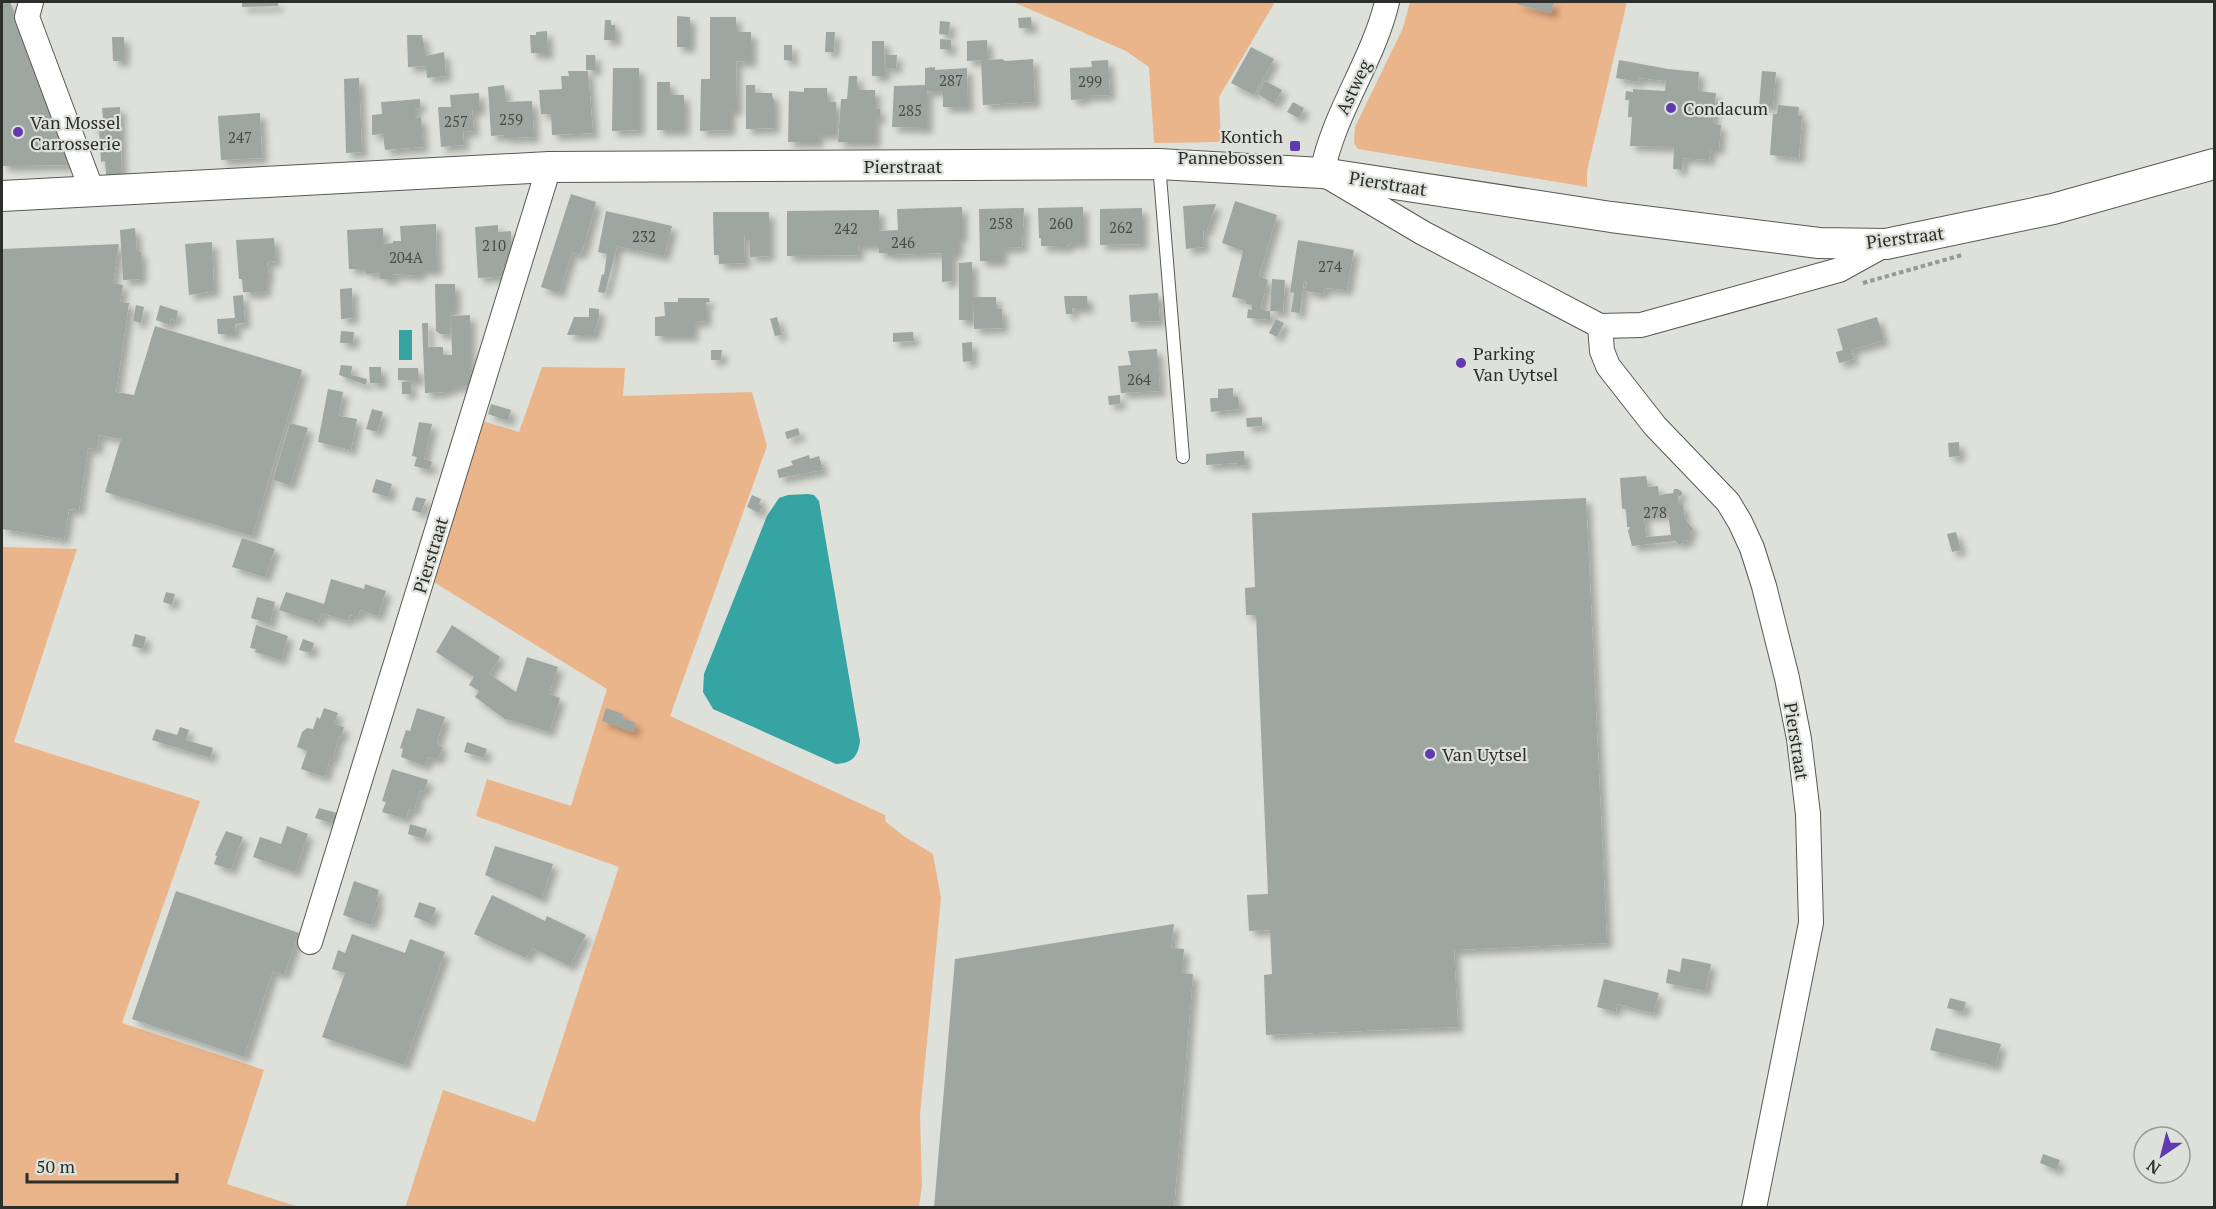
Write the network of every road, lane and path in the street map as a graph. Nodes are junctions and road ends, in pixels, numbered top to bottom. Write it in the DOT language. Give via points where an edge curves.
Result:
graph roads {
  1 [pos="32,2"];
  2 [pos="1388,2"];
  3 [pos="1159,164"];
  4 [pos="2214,164"];
  5 [pos="549,167"];
  6 [pos="1322,172"];
  7 [pos="92,191"];
  8 [pos="2,196"];
  9 [pos="1886,244"];
  10 [pos="1965,255"];
  11 [pos="1852,286"];
  12 [pos="1600,326"];
  13 [pos="1183,457"];
  14 [pos="310,942"];
  15 [pos="1754,1208"];
  1 -- 7 [label="street" via="27,17"];
  2 -- 6 [label="street, Astweg" via="1331,137"];
  3 -- 5 [label="street, Pierstraat"];
  3 -- 6 [label="street, Pierstraat"];
  3 -- 13 [label="lane"];
  4 -- 9 [label="street, Pierstraat" via="2053,209"];
  5 -- 7 [label="street, Pierstraat"];
  5 -- 14 [label="street, Pierstraat"];
  6 -- 9 [label="street, Pierstraat" via="1622,219 1819,243"];
  6 -- 12 [label="street" via="1423,233"];
  7 -- 8 [label="street, Pierstraat"];
  9 -- 12 [label="street" via="1839,270 1641,325"];
  10 -- 11 [label="path"];
  12 -- 15 [label="street, Pierstraat" via="1608,366 1655,426 1728,502 1740,522 1764,586 1799,739 1808,814 1811,923"];
}
